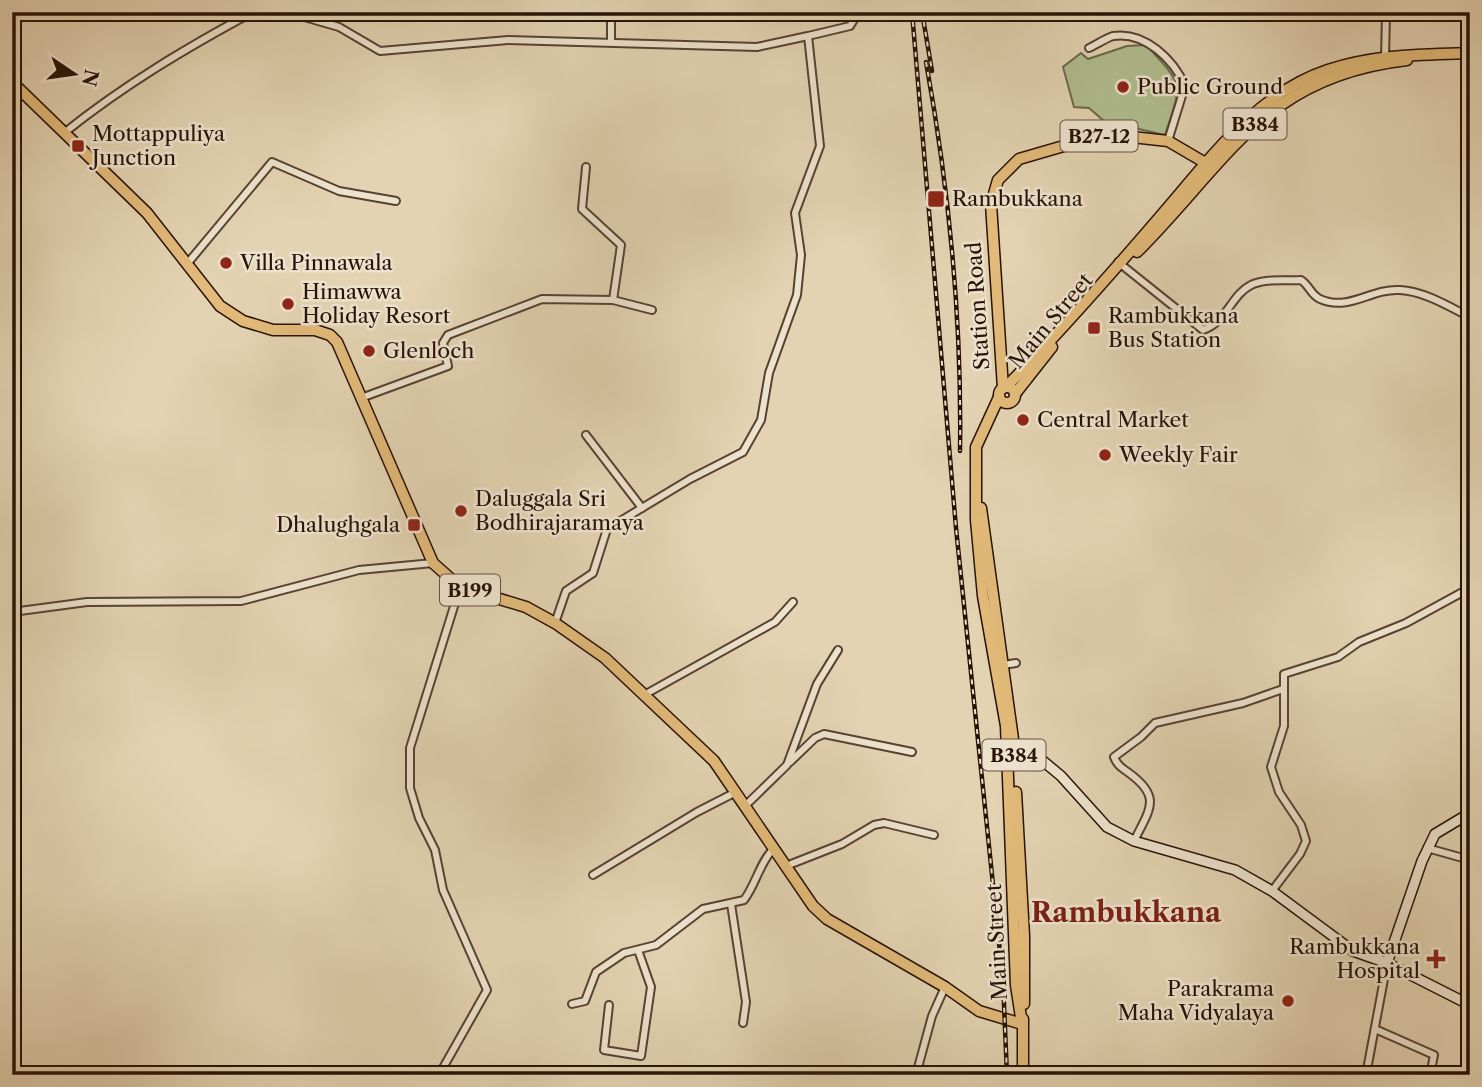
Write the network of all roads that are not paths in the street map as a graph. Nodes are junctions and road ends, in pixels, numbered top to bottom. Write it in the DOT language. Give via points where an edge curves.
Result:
graph roads {
  1 [pos="253,12"];
  2 [pos="287,12"];
  3 [pos="611,12"];
  4 [pos="852,12"];
  5 [pos="1386,12"];
  6 [pos="808,36"];
  7 [pos="611,42"];
  8 [pos="1089,48"];
  9 [pos="1470,53"];
  10 [pos="1385,60"];
  11 [pos="12,82"];
  12 [pos="1470,132"];
  13 [pos="64,133"];
  14 [pos="1168,141"];
  15 [pos="1470,152"];
  16 [pos="1209,165"];
  17 [pos="586,167"];
  18 [pos="396,201"];
  19 [pos="187,264"];
  20 [pos="1117,267"];
  21 [pos="613,300"];
  22 [pos="652,310"];
  23 [pos="1462,313"];
  24 [pos="1002,391"];
  25 [pos="1015,394"];
  26 [pos="362,398"];
  27 [pos="1008,404"];
  28 [pos="988,421"];
  29 [pos="586,435"];
  30 [pos="976,489"];
  31 [pos="642,508"];
  32 [pos="433,563"];
  33 [pos="460,587"];
  34 [pos="1470,588"];
  35 [pos="793,602"];
  36 [pos="12,612"];
  37 [pos="555,623"];
  38 [pos="838,650"];
  39 [pos="1016,663"];
  40 [pos="1003,665"];
  41 [pos="1283,690"];
  42 [pos="644,695"];
  43 [pos="912,752"];
  44 [pos="1011,754"];
  45 [pos="787,765"];
  46 [pos="738,792"];
  47 [pos="746,805"];
  48 [pos="1470,813"];
  49 [pos="934,835"];
  50 [pos="1134,841"];
  51 [pos="774,848"];
  52 [pos="1427,848"];
  53 [pos="1470,860"];
  54 [pos="786,866"];
  55 [pos="593,875"];
  56 [pos="1272,891"];
  57 [pos="731,904"];
  58 [pos="638,950"];
  59 [pos="1387,963"];
  60 [pos="945,986"];
  61 [pos="572,1004"];
  62 [pos="608,1005"];
  63 [pos="1470,1005"];
  64 [pos="743,1023"];
  65 [pos="1022,1024"];
  66 [pos="1375,1029"];
  67 [pos="439,1075"];
  68 [pos="916,1075"];
  69 [pos="1023,1075"];
  70 [pos="1366,1075"];
  71 [pos="1430,1075"];
  1 -- 13 [label="street" via="174,54"];
  2 -- 7 [label="street" via="340,27 380,51 508,40"];
  3 -- 7 [label="street"];
  4 -- 6 [label="street" via="855,18 850,26"];
  5 -- 10 [label="street"];
  6 -- 7 [label="street" via="757,47"];
  6 -- 31 [label="street" via="820,146 794,213 801,255 797,295 769,373 761,419 743,452"];
  8 -- 14 [label="street" via="1114,36 1149,42 1179,73 1185,86"];
  9 -- 10 [label="main road, B384"];
  10 -- 16 [label="main road, B384" via="1327,70 1288,89 1251,116"];
  11 -- 13 [label="main road, B199"];
  12 -- 15 [label="street" via="1465,145"];
  13 -- 19 [label="main road, B199" via="146,213"];
  14 -- 16 [label="main road, B27-12"];
  14 -- 24 [label="main road, Station Road / B27-12" via="1105,134 1019,159 998,180 991,221"];
  16 -- 20 [label="main road, B384"];
  17 -- 21 [label="street" via="582,209 621,245"];
  18 -- 19 [label="street" via="338,191 271,162"];
  19 -- 26 [label="main road, B199" via="220,306 243,321 272,330 315,330 330,335"];
  20 -- 23 [label="street" via="1203,330 1214,326 1247,287 1261,281 1301,280 1321,300 1341,303 1401,290"];
  20 -- 24 [label="main road, Main Street / B384"];
  20 -- 25 [label="main road, Main Street / B384"];
  21 -- 22 [label="street"];
  21 -- 26 [label="street" via="542,299 448,335 443,343 448,366"];
  24 -- 25 [label="main road"];
  24 -- 27 [label="main road"];
  24 -- 28 [label="main road, Main Street / B384"];
  25 -- 27 [label="main road, Main Street"];
  26 -- 32 [label="main road, B199"];
  27 -- 28 [label="main road, Main Street / B384"];
  28 -- 30 [label="main road, Main Street / B384" via="976,447"];
  29 -- 31 [label="street"];
  30 -- 40 [label="main road, Main Street / B384"];
  30 -- 44 [label="main road, Main Street / B384" via="983,596"];
  31 -- 37 [label="street" via="607,529 593,573 566,592"];
  32 -- 33 [label="main road, B199"];
  32 -- 36 [label="street" via="359,570 241,601 87,601"];
  33 -- 37 [label="main road, B199" via="526,607"];
  33 -- 67 [label="street" via="410,748 410,788 435,850 443,890 487,990"];
  34 -- 41 [label="street" via="1359,642 1338,657 1284,674"];
  35 -- 42 [label="street" via="775,622"];
  37 -- 42 [label="main road, B199" via="605,658"];
  38 -- 45 [label="street" via="817,684"];
  39 -- 40 [label="street"];
  40 -- 44 [label="main road, Main Street / B384"];
  41 -- 50 [label="street" via="1154,723 1116,753 1116,764 1147,786 1151,799"];
  41 -- 56 [label="street" via="1284,726 1271,768 1306,841"];
  42 -- 46 [label="main road, B199" via="714,761"];
  43 -- 45 [label="street" via="824,734"];
  44 -- 50 [label="street" via="1037,756 1107,827"];
  44 -- 65 [label="main road, Main Street / B384" via="1024,936"];
  45 -- 47 [label="street"];
  46 -- 47 [label="main road, B199"];
  46 -- 55 [label="street"];
  47 -- 51 [label="main road, B199"];
  48 -- 52 [label="street" via="1441,829"];
  49 -- 54 [label="street" via="884,823 874,825 842,844"];
  50 -- 56 [label="street" via="1236,870"];
  51 -- 54 [label="main road, B199"];
  51 -- 57 [label="street" via="757,884 744,900"];
  52 -- 53 [label="street"];
  52 -- 59 [label="street"];
  54 -- 60 [label="main road, B199" via="827,919"];
  56 -- 59 [label="street" via="1353,951"];
  57 -- 58 [label="street" via="703,908 656,945"];
  57 -- 64 [label="street" via="746,1002"];
  58 -- 61 [label="street" via="624,953 596,972 585,1001"];
  58 -- 62 [label="street" via="651,987 641,1056 604,1050"];
  59 -- 63 [label="street"];
  59 -- 66 [label="street"];
  60 -- 65 [label="main road, B199" via="979,1010"];
  60 -- 68 [label="street"];
  65 -- 69 [label="main road, Main Street"];
  66 -- 70 [label="street"];
  66 -- 71 [label="street" via="1434,1055"];
}
